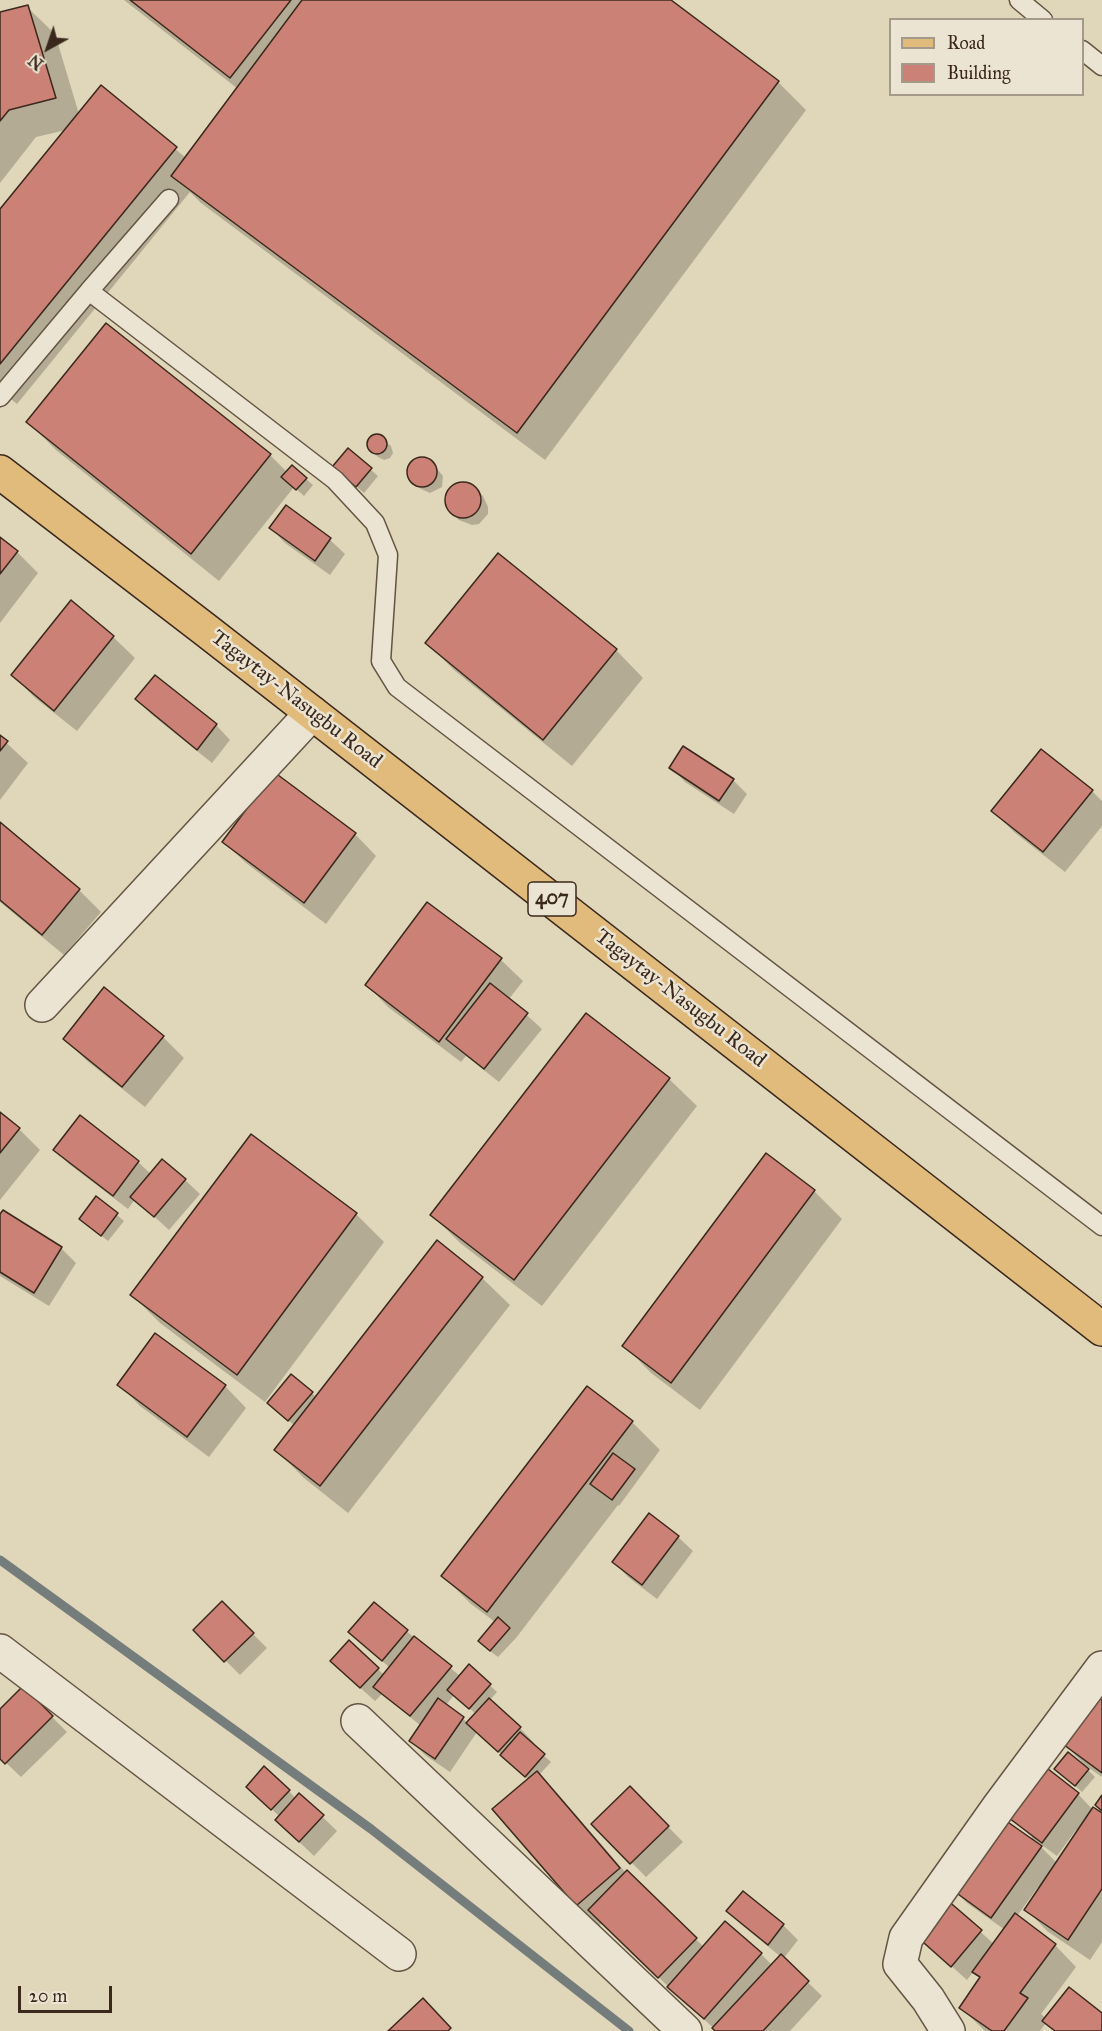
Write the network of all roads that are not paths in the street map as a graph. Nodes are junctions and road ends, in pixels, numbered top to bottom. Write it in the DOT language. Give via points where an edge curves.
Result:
graph roads {
  1 [pos="1019,0"];
  2 [pos="1042,18"];
  3 [pos="1084,51"];
  4 [pos="1102,66"];
  5 [pos="169,199"];
  6 [pos="89,291"];
  7 [pos="0,397"];
  8 [pos="0,472"];
  9 [pos="312,713"];
  10 [pos="42,1005"];
  11 [pos="1102,1226"];
  12 [pos="1102,1329"];
  13 [pos="0,1651"];
  14 [pos="1102,1668"];
  15 [pos="358,1721"];
  16 [pos="399,1954"];
  17 [pos="685,2031"];
  18 [pos="948,2031"];
  1 -- 2 [label="lane"];
  3 -- 4 [label="lane"];
  5 -- 6 [label="lane"];
  6 -- 7 [label="lane"];
  6 -- 11 [label="lane" via="335,480 375,523 388,555 381,661 397,687"];
  8 -- 9 [label="main road, Tagaytay-Nasugbu Road / 407"];
  9 -- 10 [label="street"];
  9 -- 12 [label="main road, Tagaytay-Nasugbu Road / 407"];
  13 -- 16 [label="street"];
  14 -- 18 [label="street" via="906,1938 900,1964"];
  15 -- 17 [label="street"];
}
